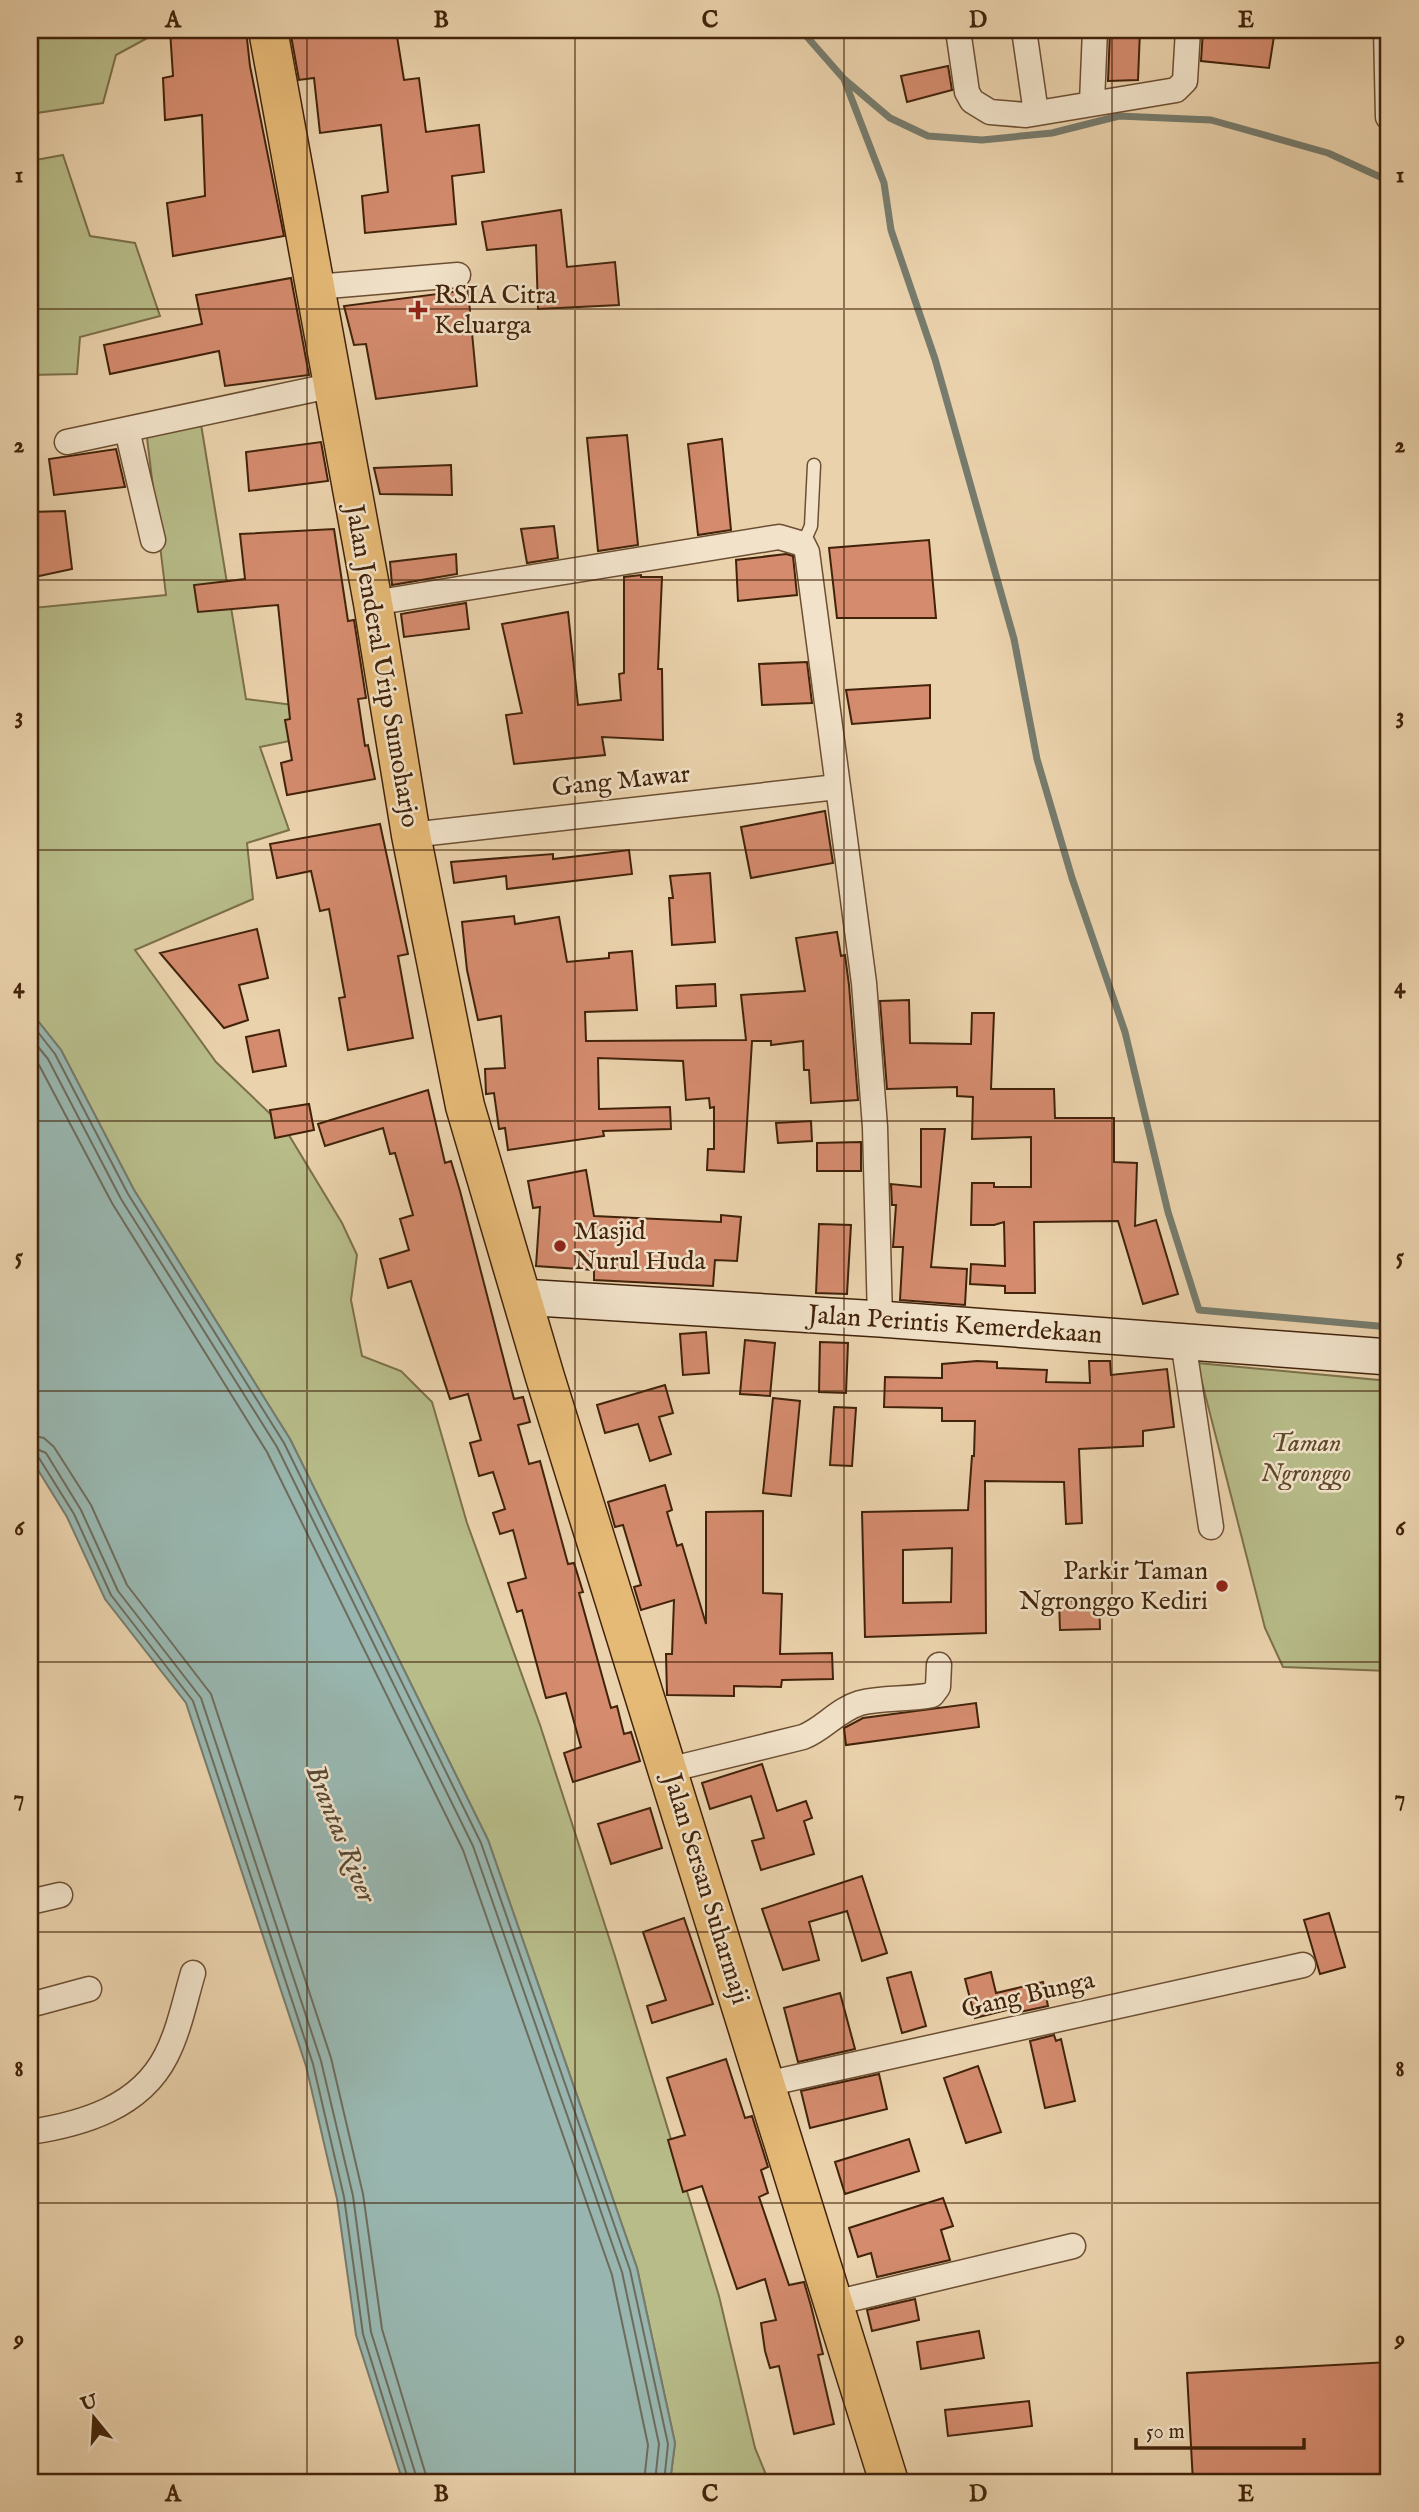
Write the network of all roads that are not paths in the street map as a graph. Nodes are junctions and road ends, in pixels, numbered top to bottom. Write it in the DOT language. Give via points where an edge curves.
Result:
graph roads {
  1 [pos="268,30"];
  2 [pos="958,30"];
  3 [pos="1024,30"];
  4 [pos="1095,30"];
  5 [pos="1188,30"];
  6 [pos="1386,30"];
  7 [pos="1091,102"];
  8 [pos="1036,113"];
  9 [pos="1388,117"];
  10 [pos="458,275"];
  11 [pos="316,287"];
  12 [pos="334,385"];
  13 [pos="127,430"];
  14 [pos="67,442"];
  15 [pos="814,465"];
  16 [pos="153,540"];
  17 [pos="803,544"];
  18 [pos="373,603"];
  19 [pos="837,787"];
  20 [pos="411,835"];
  21 [pos="521,1297"];
  22 [pos="880,1319"];
  23 [pos="1183,1341"];
  24 [pos="1389,1357"];
  25 [pos="1211,1527"];
  26 [pos="939,1665"];
  27 [pos="668,1770"];
  28 [pos="60,1895"];
  29 [pos="30,1902"];
  30 [pos="1303,1965"];
  31 [pos="193,1973"];
  32 [pos="89,1989"];
  33 [pos="30,2005"];
  34 [pos="766,2084"];
  35 [pos="30,2132"];
  36 [pos="1073,2246"];
  37 [pos="834,2303"];
  38 [pos="889,2482"];
  1 -- 11 [label="highway, Jalan Jenderal Urip Sumoharjo"];
  2 -- 8 [label="street" via="972,101 1004,115"];
  3 -- 8 [label="street"];
  4 -- 7 [label="street"];
  5 -- 7 [label="street" via="1183,87 1163,94"];
  6 -- 9 [label="street"];
  7 -- 8 [label="street"];
  10 -- 11 [label="street"];
  11 -- 12 [label="highway, Jalan Jenderal Urip Sumoharjo"];
  12 -- 13 [label="street"];
  12 -- 18 [label="highway, Jalan Jenderal Urip Sumoharjo"];
  13 -- 14 [label="street"];
  13 -- 16 [label="street"];
  15 -- 17 [label="lane" via="811,526"];
  17 -- 18 [label="street" via="779,537"];
  17 -- 19 [label="street"];
  18 -- 20 [label="highway, Jalan Jenderal Urip Sumoharjo"];
  19 -- 20 [label="street, Gang Mawar"];
  19 -- 22 [label="street" via="864,983 875,1127"];
  20 -- 21 [label="highway, Jalan Jenderal Urip Sumoharjo" via="465,1107"];
  21 -- 22 [label="main road, Jalan Perintis Kemerdekaan"];
  21 -- 27 [label="highway, Jalan Sersan Suharmaji"];
  22 -- 23 [label="main road, Jalan Perintis Kemerdekaan"];
  23 -- 24 [label="main road, Jalan Perintis Kemerdekaan"];
  23 -- 25 [label="street"];
  26 -- 27 [label="street" via="938,1687 932,1695 860,1703 803,1737"];
  27 -- 34 [label="highway, Jalan Sersan Suharmaji"];
  28 -- 29 [label="street"];
  30 -- 34 [label="street, Gang Bunga"];
  31 -- 35 [label="street" via="166,2057 132,2099 90,2119"];
  32 -- 33 [label="street"];
  34 -- 37 [label="highway, Jalan Sersan Suharmaji"];
  36 -- 37 [label="street"];
  37 -- 38 [label="highway, Jalan Sersan Suharmaji"];
}
